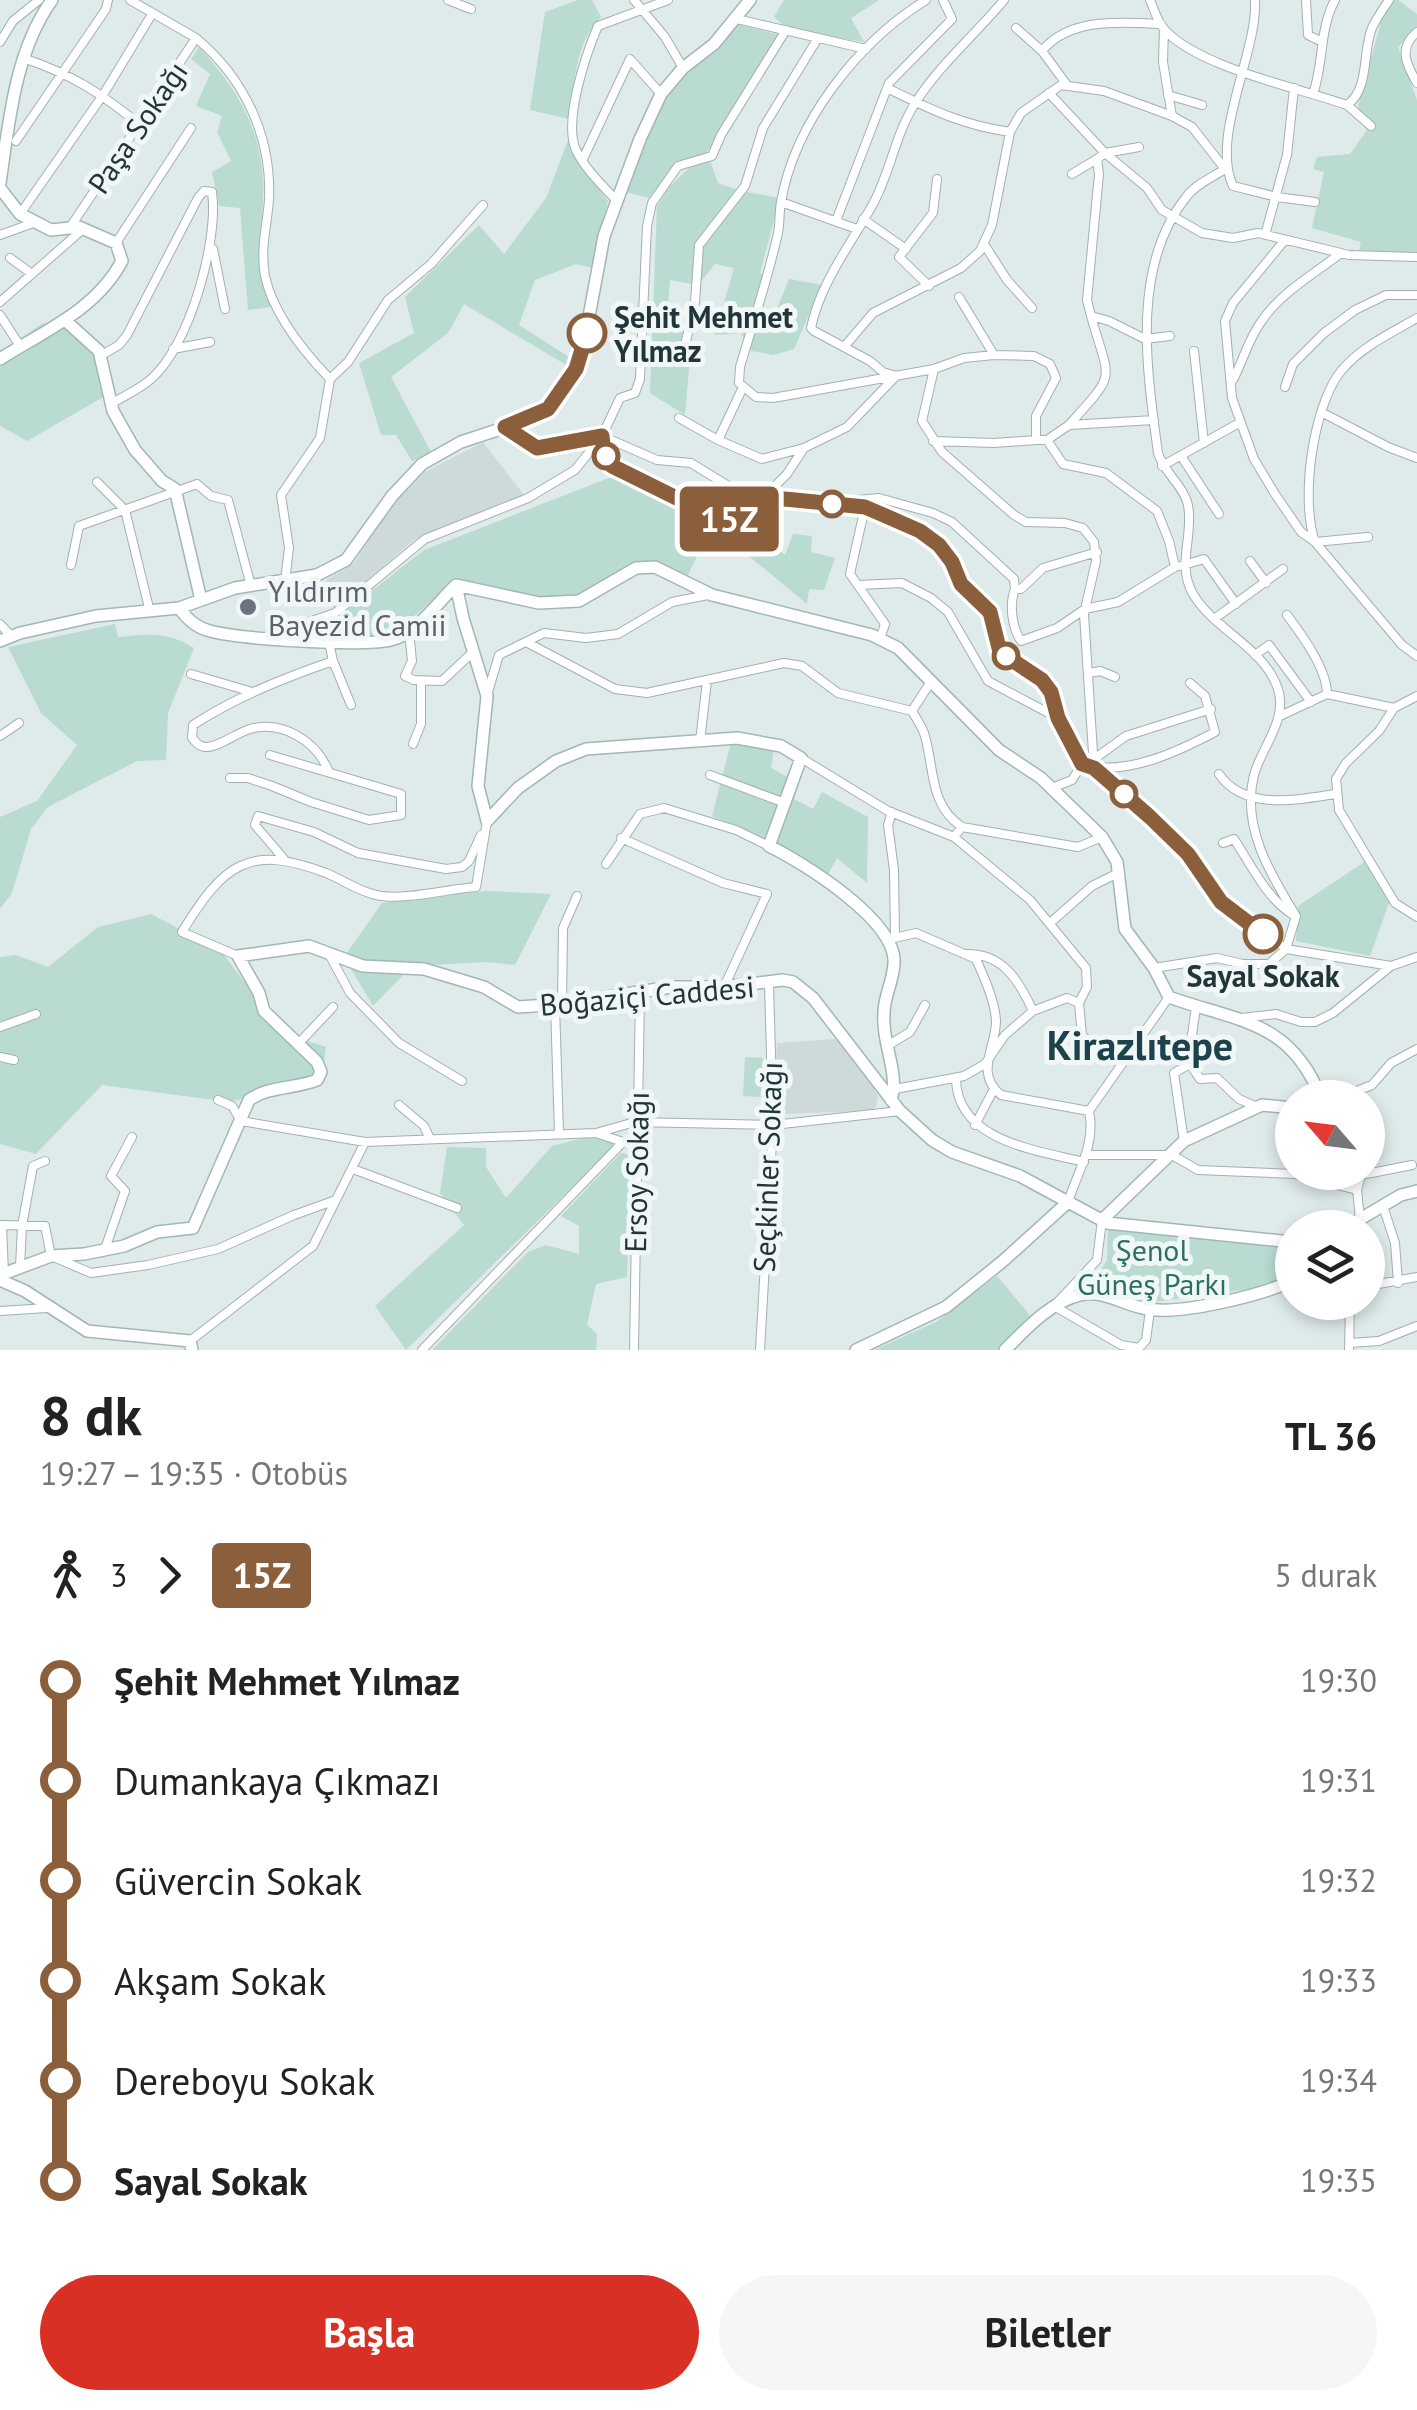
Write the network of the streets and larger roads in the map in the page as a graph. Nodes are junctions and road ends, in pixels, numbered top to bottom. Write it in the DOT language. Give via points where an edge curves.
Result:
graph roads {
  1 [pos="38,0"];
  2 [pos="52,0"];
  3 [pos="108,0"];
  4 [pos="130,0"];
  5 [pos="448,0"];
  6 [pos="634,0"];
  7 [pos="668,0"];
  8 [pos="750,0"];
  9 [pos="926,0"];
  10 [pos="943,0"];
  11 [pos="1004,0"];
  12 [pos="1150,0"];
  13 [pos="1255,0"];
  14 [pos="1306,0"];
  15 [pos="1336,0"];
  16 [pos="1388,0"];
  17 [pos="471,9"];
  18 [pos="642,9"];
  19 [pos="152,14"];
  20 [pos="737,19"];
  21 [pos="1163,26"];
  22 [pos="1016,28"];
  23 [pos="786,30"];
  24 [pos="1417,32"];
  25 [pos="196,38"];
  26 [pos="818,38"];
  27 [pos="0,42"];
  28 [pos="1322,42"];
  29 [pos="866,49"];
  30 [pos="1042,51"];
  31 [pos="23,58"];
  32 [pos="683,68"];
  33 [pos="62,71"];
  34 [pos="1240,71"];
  35 [pos="1417,83"];
  36 [pos="1068,85"];
  37 [pos="887,88"];
  38 [pos="1294,88"];
  39 [pos="1049,93"];
  40 [pos="661,94"];
  41 [pos="1313,94"];
  42 [pos="103,95"];
  43 [pos="1168,96"];
  44 [pos="916,102"];
  45 [pos="1202,104"];
  46 [pos="1347,105"];
  47 [pos="1172,116"];
  48 [pos="140,126"];
  49 [pos="1371,126"];
  50 [pos="192,128"];
  51 [pos="1010,132"];
  52 [pos="16,142"];
  53 [pos="1139,147"];
  54 [pos="1101,156"];
  55 [pos="583,159"];
  56 [pos="1225,169"];
  57 [pos="1072,174"];
  58 [pos="938,179"];
  59 [pos="0,186"];
  60 [pos="1278,197"];
  61 [pos="616,200"];
  62 [pos="780,202"];
  63 [pos="1315,202"];
  64 [pos="483,204"];
  65 [pos="20,214"];
  66 [pos="1173,216"];
  67 [pos="863,219"];
  68 [pos="836,221"];
  69 [pos="36,222"];
  70 [pos="68,229"];
  71 [pos="83,229"];
  72 [pos="857,229"];
  73 [pos="0,235"];
  74 [pos="1265,235"];
  75 [pos="1284,241"];
  76 [pos="116,243"];
  77 [pos="984,243"];
  78 [pos="212,244"];
  79 [pos="906,249"];
  80 [pos="1340,253"];
  81 [pos="1417,257"];
  82 [pos="10,258"];
  83 [pos="32,274"];
  84 [pos="929,286"];
  85 [pos="1417,295"];
  86 [pos="959,297"];
  87 [pos="0,302"];
  88 [pos="1032,308"];
  89 [pos="225,309"];
  90 [pos="0,315"];
  91 [pos="1091,316"];
  92 [pos="1417,318"];
  93 [pos="67,322"];
  94 [pos="1170,336"];
  95 [pos="1145,339"];
  96 [pos="210,342"];
  97 [pos="20,346"];
  98 [pos="844,347"];
  99 [pos="173,349"];
  100 [pos="1194,351"];
  101 [pos="683,354"];
  102 [pos="994,355"];
  103 [pos="100,356"];
  104 [pos="0,360"];
  105 [pos="934,369"];
  106 [pos="896,376"];
  107 [pos="330,378"];
  108 [pos="1231,384"];
  109 [pos="743,386"];
  110 [pos="1285,387"];
  111 [pos="111,404"];
  112 [pos="1323,413"];
  113 [pos="679,418"];
  114 [pos="1154,420"];
  115 [pos="1240,423"];
  116 [pos="1070,425"];
  117 [pos="505,427"];
  118 [pos="602,436"];
  119 [pos="718,440"];
  120 [pos="1036,440"];
  121 [pos="1047,440"];
  122 [pos="934,441"];
  123 [pos="1204,443"];
  124 [pos="804,448"];
  125 [pos="1181,456"];
  126 [pos="1417,458"];
  127 [pos="1162,466"];
  128 [pos="96,482"];
  129 [pos="176,489"];
  130 [pos="760,498"];
  131 [pos="849,506"];
  132 [pos="865,507"];
  133 [pos="125,510"];
  134 [pos="1219,514"];
  135 [pos="1368,537"];
  136 [pos="1315,542"];
  137 [pos="1097,552"];
  138 [pos="1250,561"];
  139 [pos="71,566"];
  140 [pos="1180,566"];
  141 [pos="1282,570"];
  142 [pos="285,582"];
  143 [pos="1266,583"];
  144 [pos="456,585"];
  145 [pos="858,585"];
  146 [pos="251,586"];
  147 [pos="1015,589"];
  148 [pos="712,595"];
  149 [pos="201,600"];
  150 [pos="1236,604"];
  151 [pos="179,608"];
  152 [pos="1085,609"];
  153 [pos="150,612"];
  154 [pos="1287,615"];
  155 [pos="1214,620"];
  156 [pos="0,624"];
  157 [pos="408,631"];
  158 [pos="264,637"];
  159 [pos="6,638"];
  160 [pos="880,639"];
  161 [pos="330,642"];
  162 [pos="526,642"];
  163 [pos="473,652"];
  164 [pos="1255,655"];
  165 [pos="1417,656"];
  166 [pos="333,661"];
  167 [pos="1089,673"];
  168 [pos="191,674"];
  169 [pos="1115,677"];
  170 [pos="421,680"];
  171 [pos="708,680"];
  172 [pos="930,683"];
  173 [pos="1190,683"];
  174 [pos="254,692"];
  175 [pos="1327,694"];
  176 [pos="486,696"];
  177 [pos="1417,696"];
  178 [pos="1311,702"];
  179 [pos="350,705"];
  180 [pos="1394,708"];
  181 [pos="1211,710"];
  182 [pos="912,711"];
  183 [pos="1280,716"];
  184 [pos="1058,718"];
  185 [pos="18,723"];
  186 [pos="0,736"];
  187 [pos="700,741"];
  188 [pos="412,744"];
  189 [pos="270,754"];
  190 [pos="801,758"];
  191 [pos="1082,764"];
  192 [pos="1094,764"];
  193 [pos="328,770"];
  194 [pos="1219,774"];
  195 [pos="710,775"];
  196 [pos="230,778"];
  197 [pos="1051,789"];
  198 [pos="1335,794"];
  199 [pos="1251,797"];
  200 [pos="784,803"];
  201 [pos="892,812"];
  202 [pos="487,821"];
  203 [pos="962,827"];
  204 [pos="954,837"];
  205 [pos="1102,837"];
  206 [pos="621,838"];
  207 [pos="1224,843"];
  208 [pos="769,846"];
  209 [pos="284,859"];
  210 [pos="606,864"];
  211 [pos="1120,872"];
  212 [pos="578,896"];
  213 [pos="1296,916"];
  214 [pos="1417,917"];
  215 [pos="1050,923"];
  216 [pos="891,939"];
  217 [pos="1286,949"];
  218 [pos="329,954"];
  219 [pos="964,954"];
  220 [pos="238,956"];
  221 [pos="1417,957"];
  222 [pos="1391,966"];
  223 [pos="1154,968"];
  224 [pos="769,984"];
  225 [pos="724,987"];
  226 [pos="640,994"];
  227 [pos="1169,997"];
  228 [pos="1079,1003"];
  229 [pos="558,1004"];
  230 [pos="926,1005"];
  231 [pos="333,1007"];
  232 [pos="1196,1007"];
  233 [pos="1033,1010"];
  234 [pos="36,1014"];
  235 [pos="1240,1018"];
  236 [pos="0,1027"];
  237 [pos="299,1043"];
  238 [pos="887,1046"];
  239 [pos="1417,1049"];
  240 [pos="0,1057"];
  241 [pos="14,1060"];
  242 [pos="986,1064"];
  243 [pos="1122,1064"];
  244 [pos="1190,1064"];
  245 [pos="956,1079"];
  246 [pos="1314,1080"];
  247 [pos="1376,1080"];
  248 [pos="462,1081"];
  249 [pos="994,1089"];
  250 [pos="893,1094"];
  251 [pos="218,1100"];
  252 [pos="399,1105"];
  253 [pos="1257,1107"];
  254 [pos="1275,1108"];
  255 [pos="900,1111"];
  256 [pos="1089,1111"];
  257 [pos="241,1121"];
  258 [pos="636,1122"];
  259 [pos="772,1126"];
  260 [pos="975,1126"];
  261 [pos="559,1133"];
  262 [pos="596,1133"];
  263 [pos="132,1136"];
  264 [pos="430,1138"];
  265 [pos="1184,1140"];
  266 [pos="365,1142"];
  267 [pos="623,1142"];
  268 [pos="636,1142"];
  269 [pos="1172,1155"];
  270 [pos="1085,1159"];
  271 [pos="44,1161"];
  272 [pos="1412,1166"];
  273 [pos="352,1169"];
  274 [pos="1385,1171"];
  275 [pos="1275,1173"];
  276 [pos="1357,1190"];
  277 [pos="1417,1194"];
  278 [pos="336,1200"];
  279 [pos="1068,1203"];
  280 [pos="457,1208"];
  281 [pos="1384,1208"];
  282 [pos="1357,1210"];
  283 [pos="1380,1210"];
  284 [pos="1102,1220"];
  285 [pos="1,1225"];
  286 [pos="22,1226"];
  287 [pos="1275,1238"];
  288 [pos="106,1249"];
  289 [pos="50,1256"];
  290 [pos="20,1268"];
  291 [pos="1,1276"];
  292 [pos="1417,1277"];
  293 [pos="1398,1283"];
  294 [pos="1385,1284"];
  295 [pos="1275,1288"];
  296 [pos="1054,1306"];
  297 [pos="47,1308"];
  298 [pos="0,1310"];
  299 [pos="1150,1310"];
  300 [pos="1350,1320"];
  301 [pos="1417,1326"];
  302 [pos="191,1345"];
  303 [pos="1349,1346"];
  304 [pos="1012,1348"];
  305 [pos="422,1350"];
  306 [pos="634,1350"];
  307 [pos="760,1350"];
  308 [pos="856,1350"];
  1 -- 27 [label="street" via="13,20"];
  2 -- 31 [label="street"];
  3 -- 33 [label="street"];
  4 -- 19 [label="street, Paşa Sokağı"];
  5 -- 17 [label="street"];
  6 -- 18 [label="street"];
  7 -- 18 [label="street"];
  8 -- 20 [label="street"];
  9 -- 29 [label="street"];
  10 -- 37 [label="street" via="952,19"];
  11 -- 44 [label="street"];
  12 -- 21 [label="street"];
  13 -- 34 [label="street"];
  14 -- 28 [label="street" via="1308,36"];
  15 -- 28 [label="street"];
  16 -- 46 [label="street" via="1372,26 1365,70"];
  18 -- 32 [label="street"];
  18 -- 55 [label="street" via="598,26 584,58 572,136"];
  19 -- 25 [label="street, Paşa Sokağı"];
  19 -- 42 [label="street"];
  20 -- 23 [label="street"];
  20 -- 32 [label="street"];
  21 -- 30 [label="street" via="1092,24"];
  21 -- 34 [label="street"];
  21 -- 43 [label="street"];
  22 -- 30 [label="street"];
  23 -- 26 [label="street"];
  23 -- 118 [label="street" via="712,156 678,166 652,203 640,379 635,392 620,398"];
  24 -- 35 [label="street" via="1404,56"];
  25 -- 48 [label="street, Paşa Sokağı"];
  25 -- 107 [label="street" via="253,110 269,184 266,280 282,315"];
  26 -- 29 [label="street"];
  26 -- 101 [label="street" via="763,128 745,186 698,246"];
  28 -- 41 [label="street"];
  29 -- 62 [label="street" via="827,94"];
  30 -- 36 [label="street"];
  31 -- 33 [label="street"];
  31 -- 59 [label="street"];
  32 -- 40 [label="street"];
  33 -- 42 [label="street"];
  33 -- 52 [label="street"];
  34 -- 38 [label="street"];
  34 -- 56 [label="street"];
  36 -- 39 [label="street"];
  36 -- 47 [label="street" via="1104,90"];
  37 -- 44 [label="street"];
  37 -- 68 [label="street"];
  38 -- 41 [label="street"];
  38 -- 60 [label="street"];
  39 -- 51 [label="street" via="1020,113"];
  39 -- 54 [label="street"];
  40 -- 55 [label="street" via="630,59"];
  40 -- 61 [label="street"];
  41 -- 46 [label="street"];
  42 -- 48 [label="street"];
  42 -- 65 [label="street"];
  43 -- 45 [label="street"];
  43 -- 47 [label="street"];
  44 -- 51 [label="street" via="973,127"];
  44 -- 67 [label="street"];
  46 -- 49 [label="street"];
  47 -- 56 [label="street" via="1192,127"];
  48 -- 70 [label="street, Paşa Sokağı"];
  50 -- 76 [label="street"];
  51 -- 77 [label="street"];
  53 -- 54 [label="street"];
  54 -- 57 [label="street"];
  54 -- 66 [label="street"];
  54 -- 91 [label="street"];
  55 -- 61 [label="street"];
  56 -- 60 [label="street" via="1232,186"];
  56 -- 66 [label="street" via="1189,192"];
  58 -- 79 [label="street" via="934,214"];
  59 -- 65 [label="street"];
  60 -- 63 [label="street"];
  60 -- 74 [label="street"];
  61 -- 117 [label="street" via="576,369 548,409"];
  62 -- 68 [label="street"];
  62 -- 109 [label="street" via="740,367"];
  64 -- 107 [label="street" via="440,255 388,300"];
  65 -- 69 [label="street"];
  66 -- 74 [label="street" via="1202,233"];
  66 -- 95 [label="street" via="1155,253"];
  67 -- 72 [label="street"];
  67 -- 79 [label="street"];
  68 -- 72 [label="street"];
  69 -- 70 [label="street"];
  69 -- 73 [label="street"];
  70 -- 71 [label="street"];
  71 -- 76 [label="street"];
  71 -- 83 [label="street"];
  72 -- 98 [label="street" via="811,328"];
  74 -- 75 [label="street"];
  75 -- 80 [label="street"];
  75 -- 108 [label="street" via="1224,321"];
  76 -- 93 [label="street" via="122,261 114,278"];
  77 -- 84 [label="street" via="961,268"];
  77 -- 88 [label="street"];
  78 -- 89 [label="street"];
  78 -- 99 [label="street"];
  78 -- 103 [label="street" via="212,192 204,191 127,335"];
  79 -- 84 [label="street" via="899,258"];
  80 -- 81 [label="street"];
  80 -- 108 [label="street" via="1264,318"];
  82 -- 83 [label="street"];
  83 -- 87 [label="street"];
  84 -- 98 [label="street" via="873,313"];
  85 -- 110 [label="street" via="1386,295 1355,310 1293,364"];
  86 -- 102 [label="street"];
  90 -- 97 [label="street"];
  91 -- 95 [label="street"];
  91 -- 116 [label="street" via="1109,369"];
  92 -- 112 [label="street" via="1343,368"];
  93 -- 97 [label="street"];
  93 -- 103 [label="street"];
  94 -- 95 [label="street"];
  95 -- 114 [label="street"];
  96 -- 99 [label="street"];
  97 -- 104 [label="street"];
  98 -- 106 [label="street"];
  99 -- 111 [label="street" via="151,380"];
  100 -- 123 [label="street"];
  102 -- 105 [label="street"];
  102 -- 120 [label="street" via="1034,356 1055,372 1036,416"];
  103 -- 111 [label="street"];
  105 -- 106 [label="street"];
  105 -- 122 [label="street" via="922,421"];
  106 -- 109 [label="street" via="774,398"];
  106 -- 124 [label="street" via="847,427"];
  107 -- 142 [label="street" via="320,438 281,495 288,536"];
  108 -- 115 [label="street"];
  109 -- 119 [label="street"];
  111 -- 129 [label="street" via="135,450"];
  112 -- 126 [label="street"];
  112 -- 136 [label="street" via="1308,498"];
  113 -- 119 [label="street"];
  114 -- 116 [label="street"];
  114 -- 127 [label="street"];
  115 -- 123 [label="street"];
  115 -- 136 [label="street" via="1274,494"];
  116 -- 121 [label="street"];
  117 -- 118 [label="street" via="537,448"];
  117 -- 142 [label="street" via="422,464 346,560"];
  118 -- 130 [label="street" via="658,460 691,463 743,495"];
  118 -- 130 [label="street" via="612,466 725,522"];
  118 -- 158 [label="street" via="575,470 528,498 425,539 335,613"];
  119 -- 124 [label="street" via="762,459"];
  120 -- 121 [label="street"];
  120 -- 122 [label="street"];
  121 -- 140 [label="street" via="1063,464 1106,473 1157,511"];
  122 -- 137 [label="street" via="1014,515 1083,528"];
  123 -- 125 [label="street"];
  124 -- 130 [label="street"];
  125 -- 127 [label="street"];
  125 -- 134 [label="street"];
  127 -- 140 [label="street" via="1187,500 1190,520"];
  128 -- 133 [label="street"];
  129 -- 133 [label="street"];
  129 -- 146 [label="street" via="197,484 228,500"];
  129 -- 149 [label="street"];
  130 -- 131 [label="street"];
  131 -- 132 [label="street"];
  131 -- 147 [label="street" via="878,498 952,522 1014,579"];
  132 -- 145 [label="street" via="850,574"];
  132 -- 184 [label="street" via="939,545 961,584 990,612 1000,652 1042,680"];
  133 -- 139 [label="street" via="80,526"];
  133 -- 153 [label="street"];
  135 -- 136 [label="street"];
  136 -- 165 [label="street"];
  137 -- 147 [label="street" via="1044,568"];
  137 -- 152 [label="street"];
  138 -- 143 [label="street"];
  140 -- 150 [label="street" via="1204,559"];
  140 -- 152 [label="street" via="1118,602"];
  140 -- 155 [label="street"];
  141 -- 143 [label="street"];
  142 -- 146 [label="street"];
  143 -- 150 [label="street"];
  144 -- 148 [label="street" via="539,603 579,601 636,568 656,567"];
  144 -- 157 [label="street"];
  144 -- 163 [label="street"];
  145 -- 160 [label="street" via="885,624"];
  145 -- 184 [label="street" via="902,584 931,598 948,612 988,680"];
  146 -- 149 [label="street"];
  147 -- 152 [label="street" via="1015,633 1021,641"];
  148 -- 160 [label="street"];
  148 -- 162 [label="street" via="672,602 618,634 544,634"];
  149 -- 151 [label="street"];
  150 -- 155 [label="street"];
  151 -- 153 [label="street"];
  151 -- 158 [label="street" via="210,631"];
  152 -- 167 [label="street"];
  153 -- 159 [label="street" via="96,616"];
  154 -- 175 [label="street"];
  155 -- 164 [label="street"];
  156 -- 159 [label="street"];
  157 -- 161 [label="street" via="392,640"];
  157 -- 170 [label="street" via="412,662 405,676"];
  158 -- 161 [label="street"];
  160 -- 172 [label="street" via="898,648"];
  161 -- 166 [label="street"];
  162 -- 171 [label="street" via="614,689 647,693"];
  162 -- 176 [label="street" via="499,655"];
  163 -- 170 [label="street" via="447,678"];
  163 -- 176 [label="street"];
  164 -- 178 [label="street" via="1269,645"];
  164 -- 183 [label="street" via="1279,691"];
  166 -- 174 [label="street"];
  166 -- 179 [label="street"];
  167 -- 169 [label="street"];
  167 -- 192 [label="street"];
  168 -- 174 [label="street"];
  170 -- 188 [label="street" via="421,724"];
  171 -- 182 [label="street" via="784,663 802,666 838,693"];
  171 -- 187 [label="street"];
  172 -- 182 [label="street"];
  172 -- 197 [label="street"];
  173 -- 181 [label="street"];
  174 -- 193 [label="street" via="193,726 192,738 209,748 270,727 320,751"];
  175 -- 178 [label="street"];
  175 -- 180 [label="street"];
  176 -- 202 [label="street" via="478,786"];
  177 -- 180 [label="street"];
  178 -- 183 [label="street"];
  180 -- 198 [label="street" via="1346,763"];
  181 -- 192 [label="street" via="1126,736"];
  181 -- 192 [label="street" via="1215,732 1192,744 1118,769"];
  182 -- 203 [label="street" via="924,732 940,804"];
  183 -- 199 [label="street"];
  184 -- 191 [label="street"];
  185 -- 186 [label="street"];
  187 -- 190 [label="street" via="737,738 781,746"];
  187 -- 202 [label="street" via="586,749 518,788"];
  189 -- 193 [label="street"];
  190 -- 200 [label="street"];
  190 -- 201 [label="street"];
  191 -- 192 [label="street"];
  191 -- 197 [label="street" via="1072,780"];
  192 -- 217 [label="street" via="1188,854 1221,902"];
  193 -- 196 [label="street" via="401,794 401,815 369,820"];
  194 -- 199 [label="street" via="1227,786"];
  195 -- 200 [label="street"];
  197 -- 205 [label="street"];
  198 -- 199 [label="street"];
  198 -- 214 [label="street" via="1395,903"];
  199 -- 213 [label="street" via="1268,870"];
  200 -- 208 [label="street"];
  201 -- 204 [label="street"];
  201 -- 216 [label="street"];
  202 -- 209 [label="street" via="476,886 381,897"];
  202 -- 209 [label="street" via="469,861 446,869 358,853 258,816 258,831"];
  203 -- 204 [label="street"];
  203 -- 205 [label="street" via="1078,846"];
  204 -- 215 [label="street"];
  205 -- 211 [label="street"];
  206 -- 208 [label="street" via="640,814 664,808"];
  206 -- 210 [label="street"];
  206 -- 225 [label="street" via="722,883 768,894"];
  207 -- 213 [label="street" via="1234,838 1284,909"];
  208 -- 216 [label="street" via="849,896"];
  209 -- 220 [label="street" via="235,867 182,932"];
  211 -- 215 [label="street" via="1092,886"];
  211 -- 223 [label="street" via="1125,929"];
  212 -- 229 [label="street" via="563,928"];
  213 -- 217 [label="street"];
  215 -- 228 [label="street" via="1086,968"];
  216 -- 219 [label="street" via="916,933"];
  216 -- 238 [label="street" via="895,960 882,1003"];
  217 -- 222 [label="street"];
  217 -- 223 [label="street" via="1269,964 1217,958"];
  218 -- 220 [label="street, Boğaziçi Caddesi" via="309,946"];
  218 -- 229 [label="street, Boğaziçi Caddesi" via="363,966 424,969 484,987 518,1007"];
  218 -- 248 [label="street" via="350,993 399,1043"];
  219 -- 233 [label="street" via="984,953 1014,976"];
  219 -- 242 [label="street" via="976,959 996,1022"];
  220 -- 237 [label="street" via="264,1011"];
  221 -- 222 [label="street"];
  222 -- 235 [label="street" via="1315,1022 1276,1014"];
  223 -- 227 [label="street"];
  224 -- 225 [label="street, Boğaziçi Caddesi"];
  224 -- 250 [label="street, Boğaziçi Caddesi" via="793,982 813,998"];
  224 -- 259 [label="street, Seçkinler Sokağı"];
  225 -- 226 [label="street, Boğaziçi Caddesi" via="671,986"];
  226 -- 229 [label="street, Boğaziçi Caddesi"];
  226 -- 258 [label="street, Ersoy Sokağı"];
  227 -- 232 [label="street"];
  227 -- 243 [label="street"];
  228 -- 233 [label="street" via="1066,998"];
  228 -- 243 [label="street" via="1082,1035"];
  229 -- 261 [label="street"];
  230 -- 238 [label="street" via="910,1032"];
  231 -- 237 [label="street"];
  232 -- 235 [label="street"];
  232 -- 244 [label="street"];
  233 -- 242 [label="street"];
  234 -- 236 [label="street"];
  235 -- 246 [label="street" via="1280,1037"];
  237 -- 257 [label="street" via="317,1062 317,1080 258,1094 248,1100"];
  238 -- 250 [label="street"];
  239 -- 247 [label="street" via="1391,1062"];
  240 -- 241 [label="street"];
  242 -- 245 [label="street"];
  242 -- 249 [label="street"];
  243 -- 256 [label="street"];
  244 -- 253 [label="street" via="1200,1079 1218,1078"];
  244 -- 265 [label="street" via="1174,1073"];
  245 -- 250 [label="street" via="916,1082"];
  245 -- 260 [label="street" via="956,1098"];
  249 -- 256 [label="street"];
  249 -- 260 [label="street"];
  250 -- 255 [label="street, Boğaziçi Caddesi"];
  251 -- 257 [label="street" via="232,1106"];
  252 -- 264 [label="street"];
  253 -- 254 [label="street"];
  253 -- 265 [label="street"];
  255 -- 259 [label="street"];
  255 -- 279 [label="street, Boğaziçi Caddesi" via="942,1147 1020,1176"];
  256 -- 270 [label="street"];
  257 -- 266 [label="street"];
  257 -- 288 [label="street" via="193,1228"];
  258 -- 259 [label="street"];
  258 -- 262 [label="street"];
  258 -- 268 [label="street, Ersoy Sokağı"];
  259 -- 307 [label="street, Seçkinler Sokağı"];
  260 -- 270 [label="street" via="1034,1151"];
  261 -- 262 [label="street"];
  261 -- 264 [label="street"];
  262 -- 267 [label="street"];
  263 -- 288 [label="street" via="111,1176 125,1191"];
  264 -- 266 [label="street"];
  265 -- 269 [label="street"];
  266 -- 273 [label="street"];
  267 -- 268 [label="street"];
  267 -- 305 [label="street"];
  268 -- 306 [label="street, Ersoy Sokağı"];
  269 -- 270 [label="street"];
  269 -- 275 [label="street" via="1198,1170"];
  269 -- 284 [label="street"];
  270 -- 279 [label="street"];
  271 -- 286 [label="street" via="33,1166"];
  272 -- 274 [label="street"];
  273 -- 278 [label="street"];
  273 -- 280 [label="street"];
  276 -- 282 [label="street"];
  277 -- 281 [label="street"];
  278 -- 289 [label="street" via="218,1249 148,1264 91,1273"];
  278 -- 302 [label="street" via="313,1246"];
  279 -- 284 [label="street, Boğaziçi Caddesi"];
  279 -- 308 [label="street" via="946,1307"];
  281 -- 283 [label="street"];
  281 -- 293 [label="street" via="1396,1243"];
  284 -- 287 [label="street"];
  284 -- 296 [label="street" via="1097,1260"];
  285 -- 286 [label="street"];
  285 -- 291 [label="street"];
  286 -- 289 [label="street" via="45,1226"];
  286 -- 290 [label="street"];
  288 -- 289 [label="street"];
  289 -- 290 [label="street"];
  290 -- 291 [label="street"];
  291 -- 297 [label="street"];
  292 -- 293 [label="street"];
  293 -- 294 [label="street"];
  295 -- 299 [label="street" via="1249,1298"];
  296 -- 299 [label="street" via="1096,1294"];
  296 -- 299 [label="street" via="1121,1346 1136,1348 1146,1340"];
  296 -- 304 [label="street"];
  297 -- 298 [label="street"];
  297 -- 302 [label="street" via="87,1331"];
  300 -- 303 [label="street"];
  301 -- 303 [label="street"];
}
